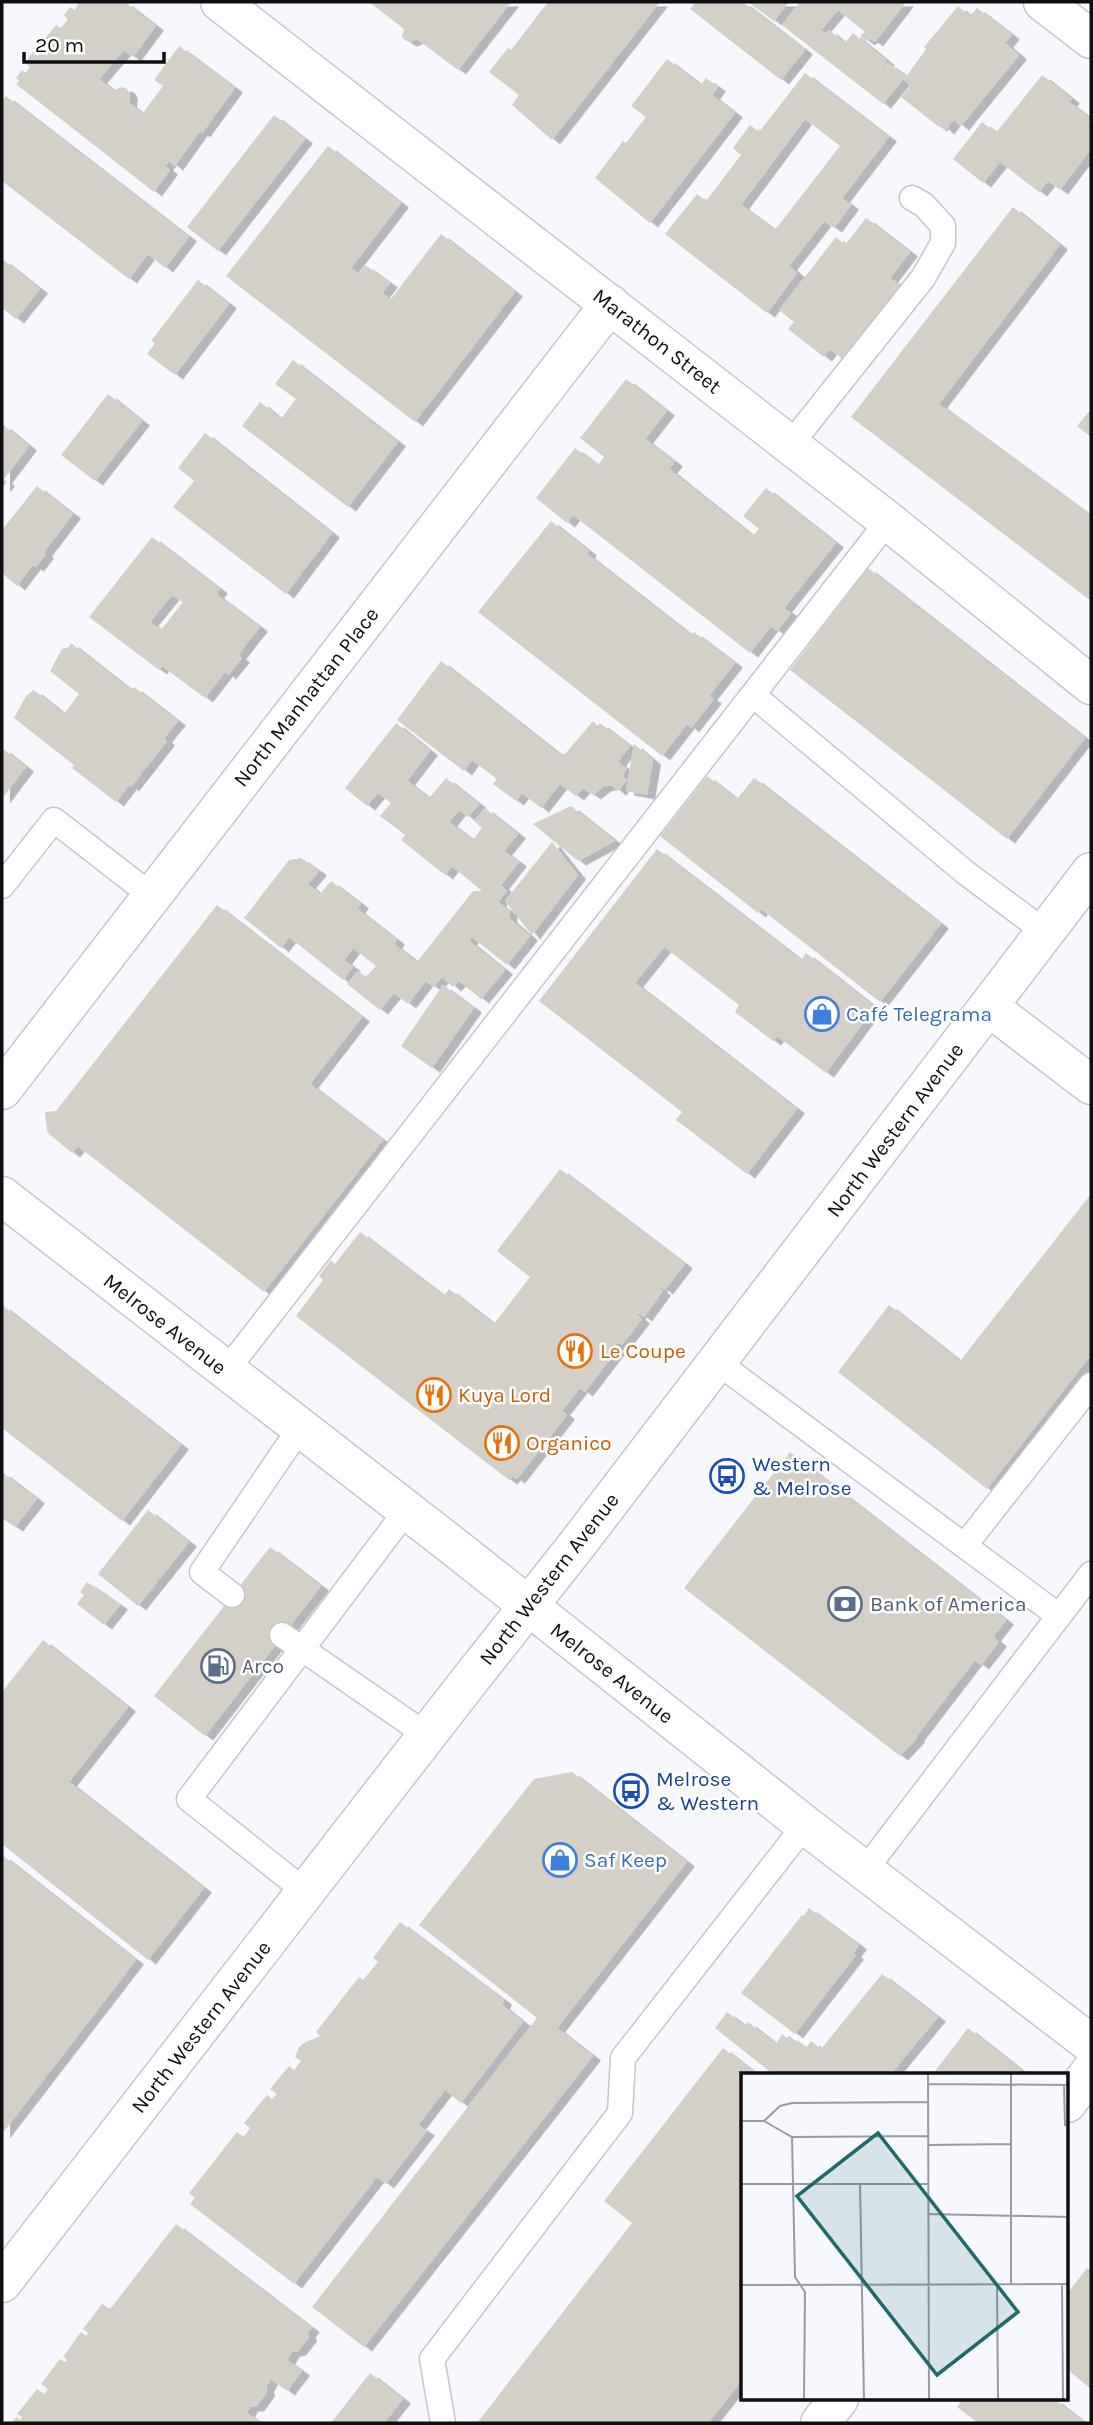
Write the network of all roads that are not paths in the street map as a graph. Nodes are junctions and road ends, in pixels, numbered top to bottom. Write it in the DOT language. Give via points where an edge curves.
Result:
graph roads {
  1 [pos="220,2"];
  2 [pos="1043,2"];
  3 [pos="1091,39"];
  4 [pos="912,198"];
  5 [pos="610,304"];
  6 [pos="790,445"];
  7 [pos="888,522"];
  8 [pos="1091,685"];
  9 [pos="753,695"];
  10 [pos="1091,872"];
  11 [pos="2,886"];
  12 [pos="152,896"];
  13 [pos="1045,932"];
  14 [pos="989,1007"];
  15 [pos="1091,1085"];
  16 [pos="2,1090"];
  17 [pos="2,1196"];
  18 [pos="717,1362"];
  19 [pos="226,1371"];
  20 [pos="1091,1385"];
  21 [pos="300,1428"];
  22 [pos="406,1511"];
  23 [pos="965,1545"];
  24 [pos="1091,1574"];
  25 [pos="232,1595"];
  26 [pos="529,1607"];
  27 [pos="1059,1616"];
  28 [pos="292,1643"];
  29 [pos="428,1736"];
  30 [pos="805,1825"];
  31 [pos="865,1870"];
  32 [pos="306,1892"];
  33 [pos="1091,2044"];
  34 [pos="1091,2071"];
  35 [pos="1068,2102"];
  36 [pos="2,2283"];
  37 [pos="838,2400"];
  38 [pos="443,2423"];
  39 [pos="820,2423"];
  1 -- 5 [label="main road, Marathon Street"];
  2 -- 3 [label="main road"];
  4 -- 6 [label="lane" via="943,226 943,243 923,278"];
  5 -- 6 [label="main road, Marathon Street"];
  5 -- 12 [label="main road, North Manhattan Place"];
  6 -- 7 [label="main road, Marathon Street"];
  7 -- 8 [label="main road, Marathon Street"];
  7 -- 9 [label="lane"];
  9 -- 13 [label="lane" via="965,873"];
  9 -- 19 [label="lane"];
  10 -- 13 [label="main road, North Western Avenue"];
  11 -- 12 [label="lane" via="54,820"];
  12 -- 16 [label="main road, North Manhattan Place"];
  13 -- 14 [label="main road, North Western Avenue"];
  14 -- 15 [label="main road"];
  14 -- 18 [label="main road, North Western Avenue"];
  17 -- 19 [label="main road, Melrose Avenue"];
  18 -- 23 [label="lane"];
  18 -- 26 [label="main road, North Western Avenue"];
  19 -- 21 [label="main road, Melrose Avenue"];
  20 -- 23 [label="lane"];
  21 -- 22 [label="main road, Melrose Avenue"];
  21 -- 25 [label="lane" via="202,1572"];
  22 -- 26 [label="main road, Melrose Avenue"];
  22 -- 28 [label="lane"];
  23 -- 27 [label="lane"];
  24 -- 27 [label="lane"];
  26 -- 29 [label="main road, North Western Avenue"];
  26 -- 30 [label="main road, Melrose Avenue"];
  27 -- 31 [label="lane"];
  28 -- 29 [label="lane"];
  28 -- 32 [label="lane" via="189,1800"];
  29 -- 32 [label="main road, North Western Avenue"];
  30 -- 31 [label="main road, Melrose Avenue"];
  30 -- 38 [label="lane" via="623,2058 620,2113 432,2359"];
  31 -- 33 [label="main road, Melrose Avenue"];
  32 -- 36 [label="main road, North Western Avenue"];
  34 -- 35 [label="main road"];
  37 -- 39 [label="main road"];
}
